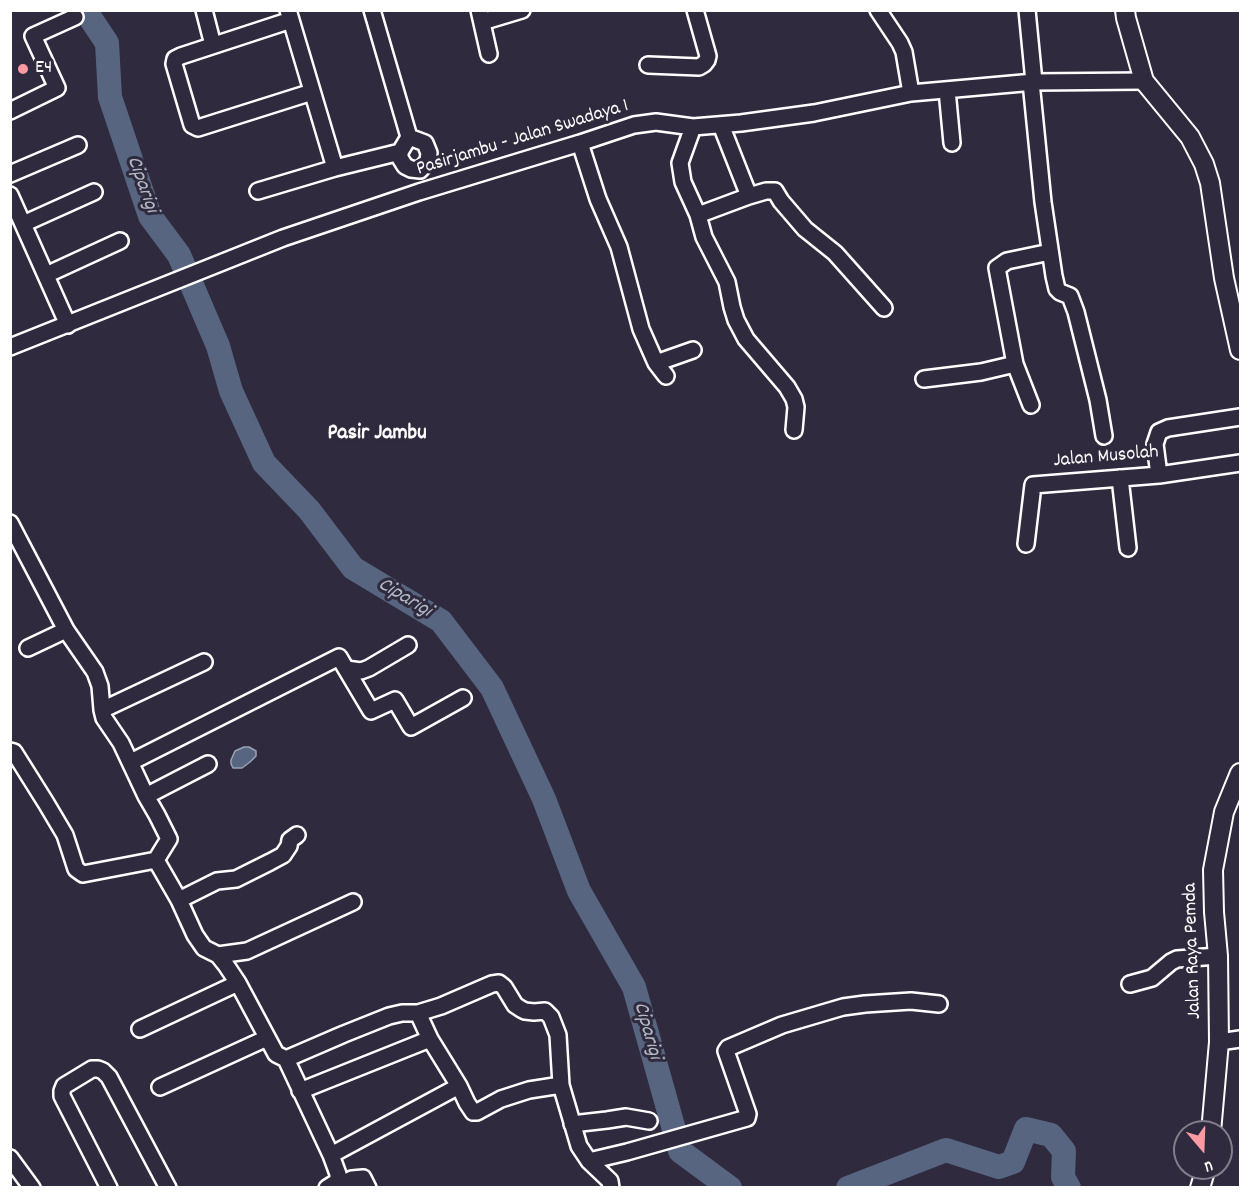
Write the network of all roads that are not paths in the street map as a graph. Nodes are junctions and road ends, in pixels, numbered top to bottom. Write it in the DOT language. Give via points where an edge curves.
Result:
graph roads {
  1 [pos="204,10"];
  2 [pos="372,10"];
  3 [pos="522,10"];
  4 [pos="695,10"];
  5 [pos="878,10"];
  6 [pos="1027,10"];
  7 [pos="1125,10"];
  8 [pos="289,15"];
  9 [pos="480,16"];
  10 [pos="75,17"];
  11 [pos="213,45"];
  12 [pos="489,54"];
  13 [pos="648,65"];
  14 [pos="1144,81"];
  15 [pos="1033,82"];
  16 [pos="948,90"];
  17 [pos="312,92"];
  18 [pos="911,93"];
  19 [pos="10,111"];
  20 [pos="721,125"];
  21 [pos="693,127"];
  22 [pos="409,137"];
  23 [pos="580,143"];
  24 [pos="952,143"];
  25 [pos="78,145"];
  26 [pos="400,152"];
  27 [pos="335,168"];
  28 [pos="10,174"];
  29 [pos="258,191"];
  30 [pos="94,192"];
  31 [pos="10,195"];
  32 [pos="749,196"];
  33 [pos="698,215"];
  34 [pos="23,224"];
  35 [pos="120,241"];
  36 [pos="1050,252"];
  37 [pos="46,275"];
  38 [pos="884,308"];
  39 [pos="68,325"];
  40 [pos="10,348"];
  41 [pos="693,350"];
  42 [pos="1240,350"];
  43 [pos="656,363"];
  44 [pos="1015,364"];
  45 [pos="666,376"];
  46 [pos="924,379"];
  47 [pos="1031,405"];
  48 [pos="1240,417"];
  49 [pos="794,430"];
  50 [pos="1104,436"];
  51 [pos="1240,463"];
  52 [pos="1158,475"];
  53 [pos="1120,478"];
  54 [pos="10,523"];
  55 [pos="1026,544"];
  56 [pos="1128,548"];
  57 [pos="66,630"];
  58 [pos="408,645"];
  59 [pos="28,648"];
  60 [pos="204,662"];
  61 [pos="346,669"];
  62 [pos="463,698"];
  63 [pos="102,710"];
  64 [pos="10,751"];
  65 [pos="131,762"];
  66 [pos="208,764"];
  67 [pos="1240,773"];
  68 [pos="146,796"];
  69 [pos="297,835"];
  70 [pos="156,860"];
  71 [pos="179,900"];
  72 [pos="353,902"];
  73 [pos="1218,956"];
  74 [pos="222,960"];
  75 [pos="238,983"];
  76 [pos="1130,984"];
  77 [pos="939,1004"];
  78 [pos="418,1013"];
  79 [pos="140,1029"];
  80 [pos="267,1038"];
  81 [pos="430,1039"];
  82 [pos="1240,1039"];
  83 [pos="1219,1042"];
  84 [pos="286,1059"];
  85 [pos="561,1085"];
  86 [pos="459,1086"];
  87 [pos="160,1088"];
  88 [pos="300,1091"];
  89 [pos="1213,1120"];
  90 [pos="649,1121"];
  91 [pos="572,1124"];
  92 [pos="331,1155"];
  93 [pos="10,1158"];
  94 [pos="589,1161"];
  95 [pos="333,1184"];
  96 [pos="32,1188"];
  97 [pos="109,1188"];
  98 [pos="168,1188"];
  99 [pos="368,1188"];
  100 [pos="611,1188"];
  1 -- 11 [label="street"];
  2 -- 22 [label="street"];
  3 -- 9 [label="street"];
  4 -- 13 [label="street" via="708,60 699,67"];
  5 -- 18 [label="street" via="904,52"];
  6 -- 15 [label="street"];
  7 -- 14 [label="main road"];
  8 -- 11 [label="street"];
  8 -- 17 [label="street"];
  9 -- 12 [label="street"];
  10 -- 19 [label="street" via="33,36 57,88"];
  11 -- 17 [label="street" via="175,59 194,127"];
  14 -- 15 [label="street, Pasirjambu - Jalan Swadaya 1"];
  14 -- 42 [label="main road" via="1190,137 1204,164"];
  15 -- 16 [label="street, Pasirjambu - Jalan Swadaya 1"];
  15 -- 36 [label="street"];
  16 -- 18 [label="street, Pasirjambu - Jalan Swadaya 1"];
  16 -- 24 [label="street"];
  17 -- 27 [label="street"];
  18 -- 20 [label="street, Pasirjambu - Jalan Swadaya 1" via="814,113"];
  20 -- 21 [label="street, Pasirjambu - Jalan Swadaya 1"];
  20 -- 32 [label="street"];
  21 -- 23 [label="street, Pasirjambu - Jalan Swadaya 1" via="656,122 634,125"];
  21 -- 33 [label="street" via="680,163 683,182"];
  22 -- 26 [label="street"];
  22 -- 26 [label="street" via="425,143 428,162 420,170 411,170 402,162"];
  23 -- 39 [label="street, Pasirjambu - Jalan Swadaya 1" via="283,238"];
  23 -- 43 [label="street" via="619,247 641,330"];
  25 -- 28 [label="street"];
  26 -- 27 [label="street"];
  27 -- 29 [label="street"];
  30 -- 34 [label="street"];
  31 -- 34 [label="street"];
  32 -- 33 [label="street"];
  32 -- 38 [label="street" via="769,190 777,192 805,229 835,253"];
  33 -- 49 [label="street" via="704,237 727,282 736,320 746,339 794,399"];
  34 -- 37 [label="street"];
  35 -- 37 [label="street"];
  36 -- 44 [label="street" via="1007,261 997,268"];
  36 -- 50 [label="street" via="1058,289 1070,296 1076,312"];
  37 -- 39 [label="street"];
  39 -- 40 [label="street, Pasirjambu - Jalan Swadaya 1"];
  41 -- 43 [label="street"];
  43 -- 45 [label="street"];
  44 -- 46 [label="street"];
  44 -- 47 [label="street"];
  48 -- 52 [label="street" via="1159,432 1155,444"];
  51 -- 52 [label="street, Jalan Musolah"];
  52 -- 53 [label="street, Jalan Musolah"];
  53 -- 55 [label="street, Jalan Musolah" via="1033,485"];
  53 -- 56 [label="street"];
  54 -- 57 [label="street"];
  57 -- 59 [label="street"];
  57 -- 63 [label="street" via="95,672"];
  58 -- 61 [label="street" via="369,669"];
  60 -- 63 [label="street"];
  61 -- 62 [label="street" via="371,711 394,700 411,727"];
  61 -- 65 [label="street" via="339,657"];
  63 -- 65 [label="street"];
  64 -- 70 [label="street" via="46,803 76,868 83,874"];
  65 -- 68 [label="street"];
  66 -- 68 [label="street"];
  67 -- 73 [label="main road, Jalan Raya Pemda" via="1224,812 1213,870"];
  68 -- 70 [label="street" via="169,840"];
  69 -- 71 [label="street" via="290,840 284,855 236,879 217,881"];
  70 -- 71 [label="street"];
  71 -- 74 [label="street" via="204,948"];
  72 -- 74 [label="street"];
  73 -- 76 [label="street" via="1177,959 1152,978"];
  73 -- 83 [label="main road, Jalan Raya Pemda"];
  74 -- 75 [label="street"];
  75 -- 79 [label="street"];
  75 -- 80 [label="street"];
  77 -- 94 [label="street" via="911,1001 843,1007 782,1025 728,1048 748,1115 744,1119"];
  78 -- 81 [label="street"];
  78 -- 84 [label="street" via="389,1016"];
  78 -- 85 [label="street" via="500,983 521,1009 544,1011 551,1017 558,1035"];
  80 -- 84 [label="street" via="276,1054"];
  80 -- 87 [label="street"];
  81 -- 86 [label="street"];
  81 -- 88 [label="street"];
  82 -- 83 [label="street"];
  83 -- 89 [label="main road, Jalan Raya Pemda"];
  84 -- 88 [label="street"];
  85 -- 86 [label="street" via="510,1096 477,1112 473,1112"];
  85 -- 91 [label="street"];
  86 -- 92 [label="street"];
  88 -- 92 [label="street"];
  90 -- 91 [label="street" via="626,1116"];
  91 -- 94 [label="street"];
  92 -- 95 [label="street" via="338,1174"];
  93 -- 96 [label="street"];
  94 -- 100 [label="street" via="610,1181"];
  95 -- 99 [label="street" via="363,1178"];
  97 -- 98 [label="street" via="62,1096 64,1086 92,1069 104,1071 109,1077"];
}
